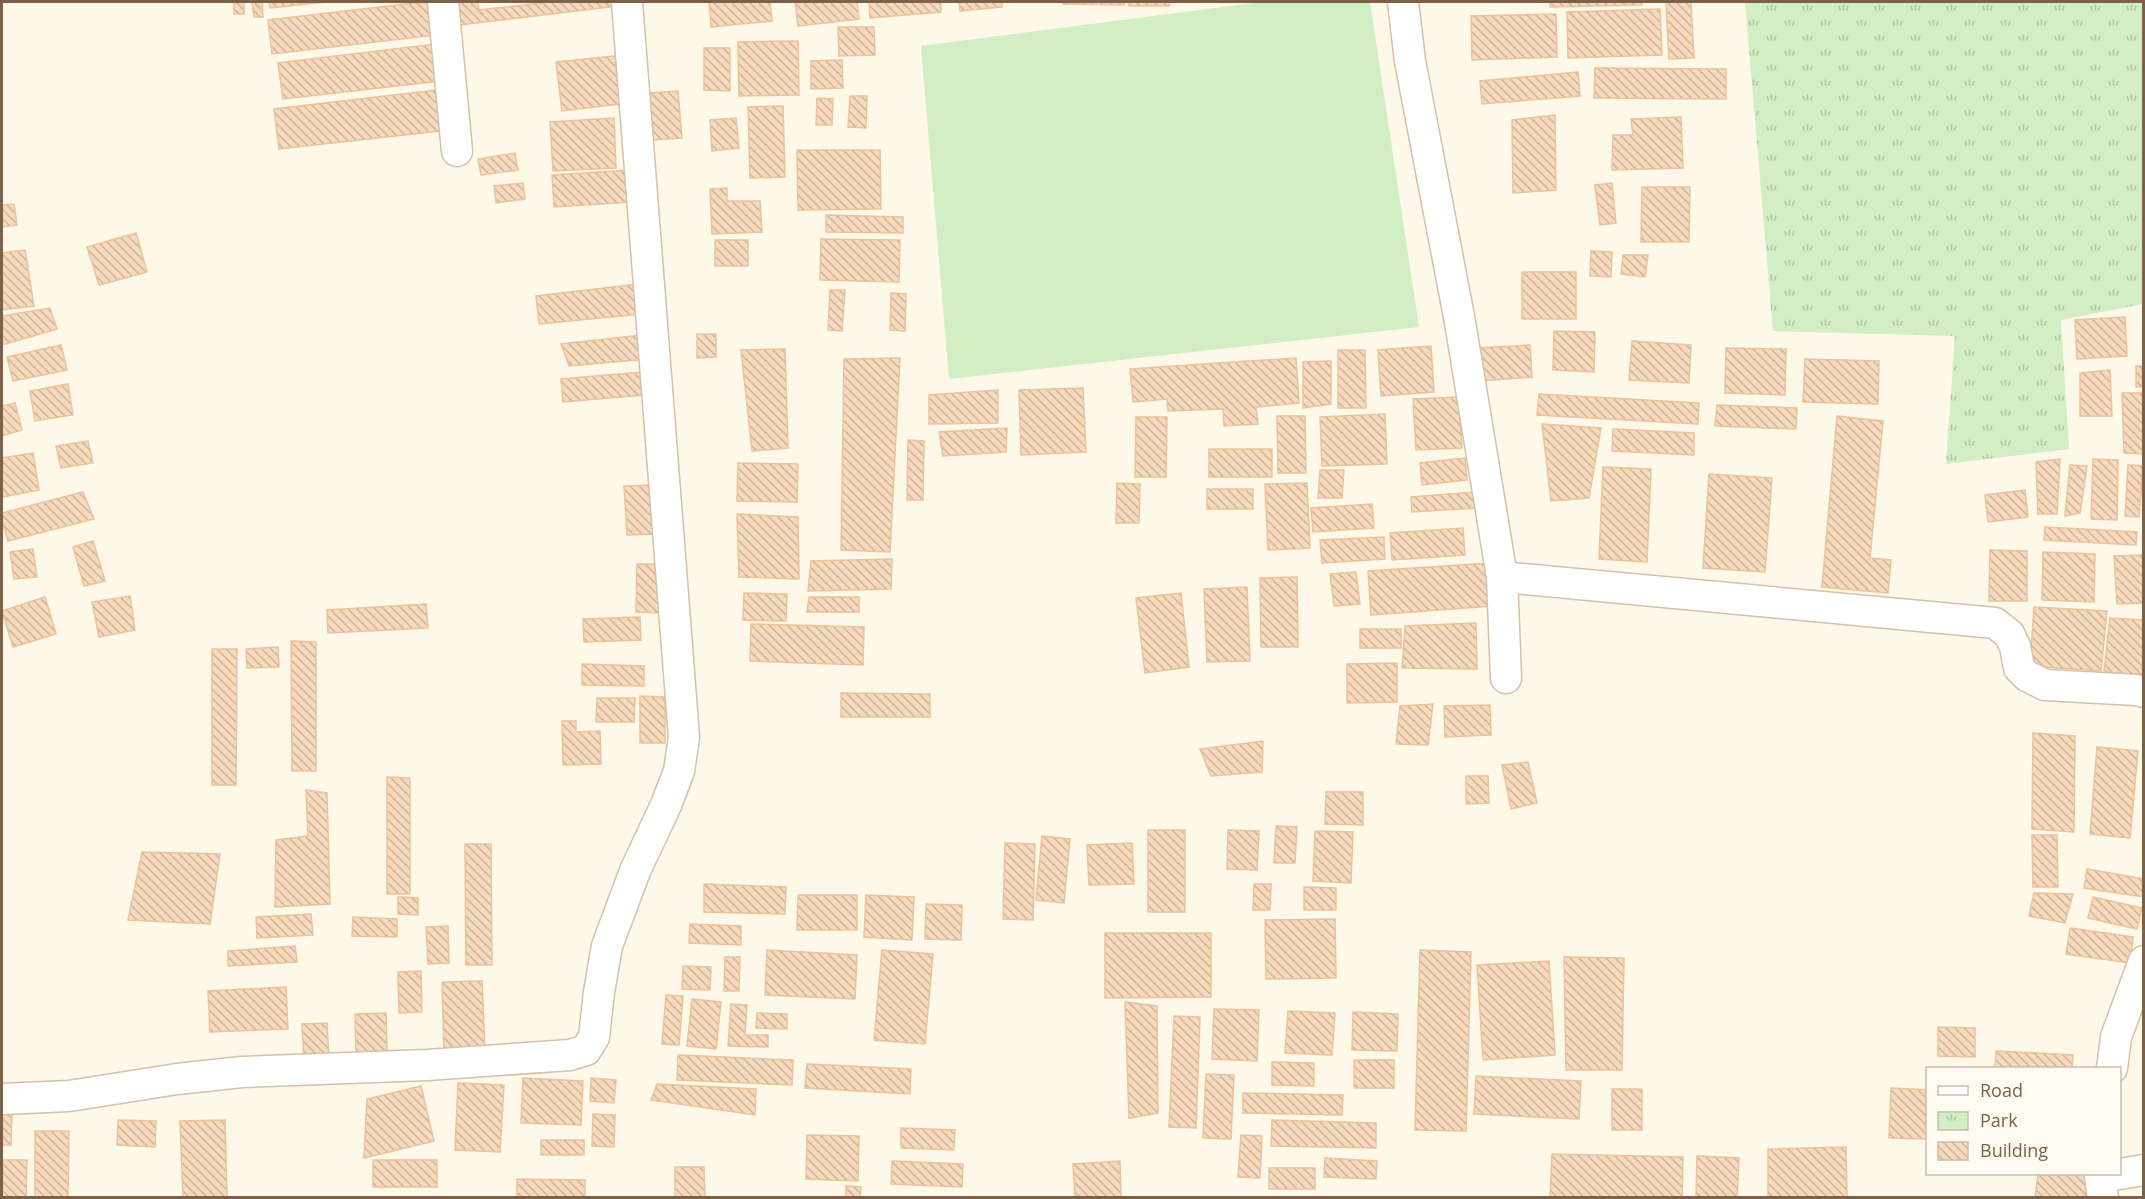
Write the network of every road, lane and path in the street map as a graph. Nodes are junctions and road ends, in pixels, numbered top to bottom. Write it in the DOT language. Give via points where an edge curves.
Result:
graph roads {
  1 [pos="443,2"];
  2 [pos="627,2"];
  3 [pos="1403,2"];
  4 [pos="457,151"];
  5 [pos="1502,577"];
  6 [pos="1506,678"];
  7 [pos="2144,692"];
  8 [pos="2144,961"];
  9 [pos="2112,1067"];
  10 [pos="2,1099"];
  11 [pos="2144,1170"];
  12 [pos="2101,1183"];
  1 -- 4 [label="street"];
  2 -- 10 [label="street" via="684,737 679,771 607,946 594,1037 586,1050 570,1055 242,1072 69,1096"];
  3 -- 5 [label="street" via="1410,61 1460,322"];
  5 -- 6 [label="street"];
  5 -- 7 [label="street" via="1995,623 2009,634 2019,668 2045,685"];
  8 -- 9 [label="street" via="2116,1037"];
  11 -- 12 [label="street"];
}
